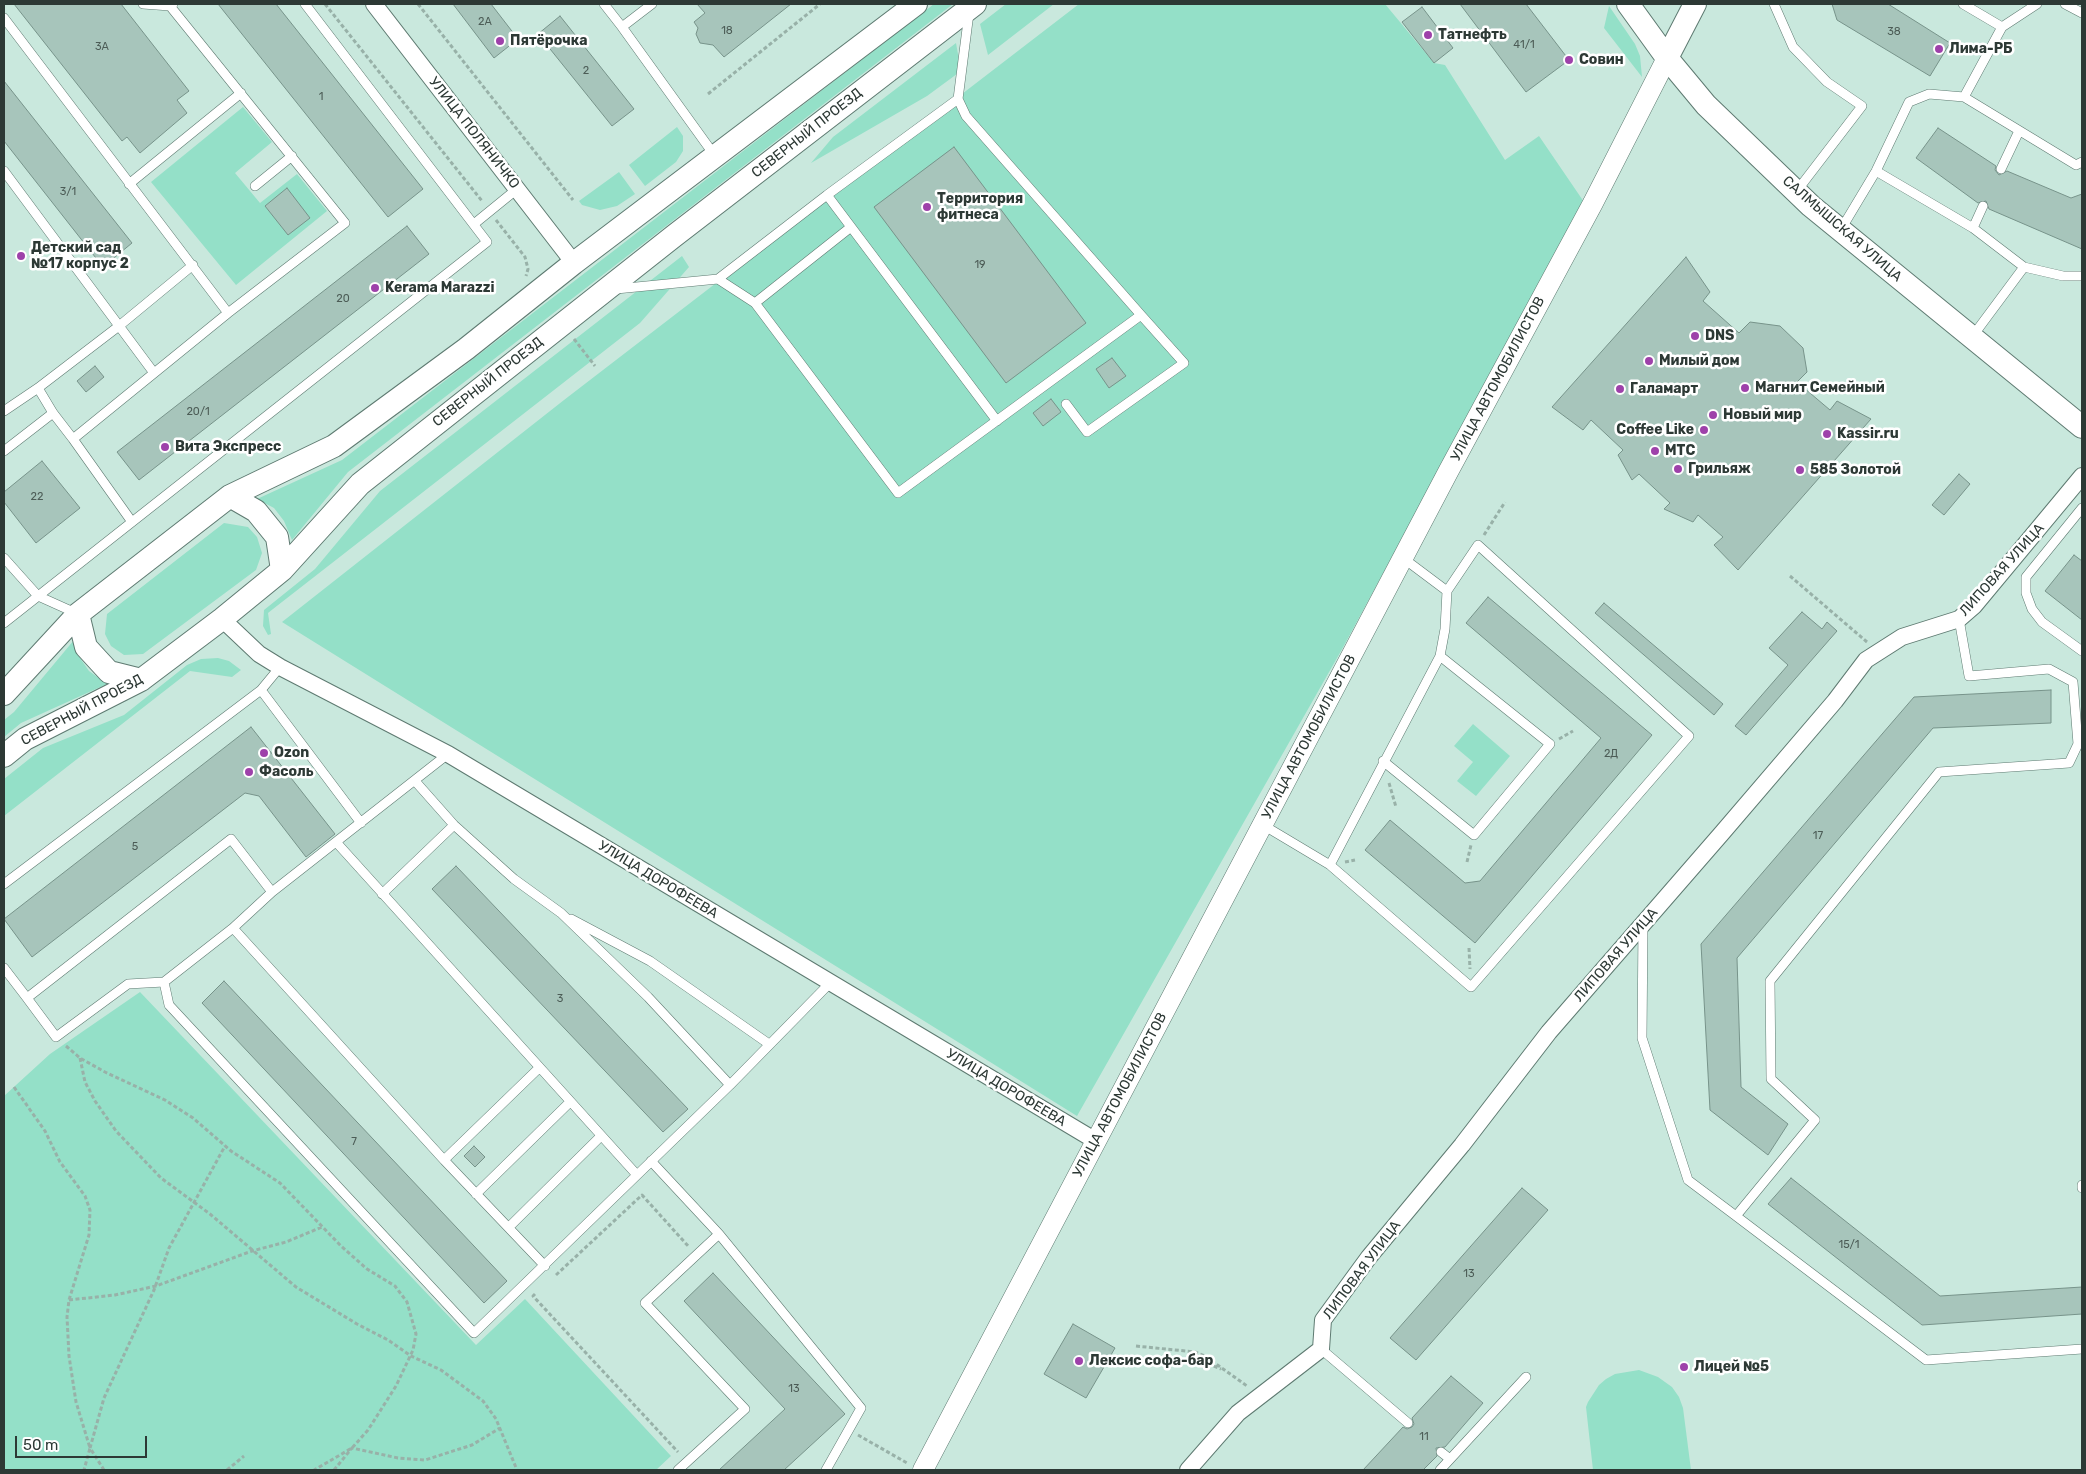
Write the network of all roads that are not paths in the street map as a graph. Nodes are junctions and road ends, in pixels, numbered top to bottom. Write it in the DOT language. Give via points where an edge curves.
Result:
graph roads {
  1 [pos="143,4"];
  2 [pos="305,4"];
  3 [pos="374,4"];
  4 [pos="604,4"];
  5 [pos="652,4"];
  6 [pos="1628,4"];
  7 [pos="1695,4"];
  8 [pos="1774,4"];
  9 [pos="1963,4"];
  10 [pos="2037,4"];
  11 [pos="2065,4"];
  12 [pos="172,5"];
  13 [pos="907,6"];
  14 [pos="972,6"];
  15 [pos="2082,13"];
  16 [pos="4,18"];
  17 [pos="622,27"];
  18 [pos="2002,28"];
  19 [pos="1667,58"];
  20 [pos="241,93"];
  21 [pos="1964,96"];
  22 [pos="958,99"];
  23 [pos="2019,131"];
  24 [pos="292,156"];
  25 [pos="716,156"];
  26 [pos="2082,162"];
  27 [pos="2001,169"];
  28 [pos="4,171"];
  29 [pos="1876,171"];
  30 [pos="129,184"];
  31 [pos="255,186"];
  32 [pos="517,190"];
  33 [pos="1796,192"];
  34 [pos="827,195"];
  35 [pos="1983,206"];
  36 [pos="474,224"];
  37 [pos="851,227"];
  38 [pos="1973,228"];
  39 [pos="1840,231"];
  40 [pos="574,263"];
  41 [pos="193,265"];
  42 [pos="2024,267"];
  43 [pos="2082,276"];
  44 [pos="718,279"];
  45 [pos="606,290"];
  46 [pos="755,303"];
  47 [pos="228,313"];
  48 [pos="1141,315"];
  49 [pos="119,326"];
  50 [pos="1972,337"];
  51 [pos="154,373"];
  52 [pos="38,388"];
  53 [pos="1066,404"];
  54 [pos="4,411"];
  55 [pos="53,413"];
  56 [pos="997,421"];
  57 [pos="2082,427"];
  58 [pos="74,438"];
  59 [pos="4,451"];
  60 [pos="2080,484"];
  61 [pos="230,496"];
  62 [pos="2082,508"];
  63 [pos="132,522"];
  64 [pos="4,558"];
  65 [pos="1403,558"];
  66 [pos="282,570"];
  67 [pos="1447,591"];
  68 [pos="38,596"];
  69 [pos="78,614"];
  70 [pos="222,619"];
  71 [pos="1959,619"];
  72 [pos="4,623"];
  73 [pos="2082,651"];
  74 [pos="1440,656"];
  75 [pos="280,667"];
  76 [pos="141,680"];
  77 [pos="261,690"];
  78 [pos="4,694"];
  79 [pos="448,754"];
  80 [pos="4,756"];
  81 [pos="1383,761"];
  82 [pos="414,781"];
  83 [pos="361,823"];
  84 [pos="454,825"];
  85 [pos="1263,825"];
  86 [pos="336,842"];
  87 [pos="1330,865"];
  88 [pos="4,884"];
  89 [pos="272,892"];
  90 [pos="382,894"];
  91 [pos="561,913"];
  92 [pos="1643,925"];
  93 [pos="233,928"];
  94 [pos="4,968"];
  95 [pos="164,982"];
  96 [pos="830,983"];
  97 [pos="27,998"];
  98 [pos="769,1044"];
  99 [pos="539,1068"];
  100 [pos="730,1085"];
  101 [pos="570,1102"];
  102 [pos="601,1136"];
  103 [pos="1096,1141"];
  104 [pos="444,1160"];
  105 [pos="651,1161"];
  106 [pos="636,1175"];
  107 [pos="476,1194"];
  108 [pos="1736,1216"];
  109 [pos="509,1227"];
  110 [pos="719,1234"];
  111 [pos="544,1266"];
  112 [pos="1321,1349"];
  113 [pos="2082,1349"];
  114 [pos="1526,1377"];
  115 [pos="1408,1423"];
  116 [pos="1441,1452"];
  117 [pos="1450,1459"];
  118 [pos="917,1468"];
  119 [pos="678,1470"];
  120 [pos="826,1470"];
  121 [pos="1188,1470"];
  122 [pos="1440,1470"];
  1 -- 12 [label="lane"];
  2 -- 36 [label="lane"];
  3 -- 32 [label="street, УЛИЦА ПОЛЯНИЧКО"];
  4 -- 17 [label="lane"];
  5 -- 17 [label="lane"];
  6 -- 19 [label="main road, САЛМЫШСКАЯ УЛИЦА"];
  7 -- 19 [label="main road, УЛИЦА АВТОМОБИЛИСТОВ"];
  8 -- 33 [label="lane" via="1793,47 1827,82 1862,106"];
  9 -- 18 [label="lane"];
  10 -- 18 [label="lane"];
  11 -- 15 [label="lane"];
  12 -- 20 [label="lane"];
  13 -- 25 [label="main road"];
  14 -- 22 [label="lane"];
  14 -- 45 [label="main road, СЕВЕРНЫЙ ПРОЕЗД"];
  16 -- 30 [label="lane"];
  17 -- 25 [label="lane"];
  18 -- 21 [label="lane"];
  19 -- 33 [label="main road, САЛМЫШСКАЯ УЛИЦА" via="1706,105"];
  19 -- 65 [label="street, УЛИЦА АВТОМОБИЛИСТОВ"];
  20 -- 24 [label="lane"];
  20 -- 30 [label="lane"];
  21 -- 23 [label="lane"];
  21 -- 29 [label="lane" via="1929,94 1909,102"];
  22 -- 34 [label="lane"];
  22 -- 48 [label="lane" via="966,116"];
  23 -- 26 [label="lane" via="2076,165"];
  23 -- 27 [label="lane"];
  24 -- 31 [label="lane"];
  24 -- 47 [label="lane" via="345,223"];
  25 -- 40 [label="main road"];
  28 -- 49 [label="lane"];
  29 -- 38 [label="lane"];
  29 -- 39 [label="lane"];
  30 -- 41 [label="lane"];
  32 -- 36 [label="lane"];
  32 -- 40 [label="street, УЛИЦА ПОЛЯНИЧКО"];
  33 -- 39 [label="main road, САЛМЫШСКАЯ УЛИЦА"];
  34 -- 37 [label="lane"];
  34 -- 44 [label="lane"];
  35 -- 38 [label="lane"];
  36 -- 63 [label="lane" via="487,242"];
  37 -- 46 [label="lane"];
  37 -- 56 [label="lane"];
  38 -- 42 [label="lane"];
  39 -- 50 [label="main road, САЛМЫШСКАЯ УЛИЦА"];
  40 -- 61 [label="main road" via="466,349 334,446"];
  41 -- 47 [label="lane"];
  41 -- 49 [label="lane"];
  42 -- 43 [label="lane" via="2063,276"];
  42 -- 50 [label="lane"];
  44 -- 45 [label="lane"];
  44 -- 46 [label="lane"];
  45 -- 66 [label="main road, СЕВЕРНЫЙ ПРОЕЗД" via="360,484"];
  46 -- 56 [label="lane" via="898,493"];
  47 -- 51 [label="lane"];
  48 -- 53 [label="lane" via="1184,363 1087,432"];
  48 -- 56 [label="lane"];
  49 -- 51 [label="lane"];
  49 -- 52 [label="lane"];
  50 -- 57 [label="main road, САЛМЫШСКАЯ УЛИЦА"];
  51 -- 58 [label="lane"];
  52 -- 54 [label="lane"];
  52 -- 55 [label="lane"];
  55 -- 58 [label="lane"];
  55 -- 59 [label="lane"];
  58 -- 63 [label="lane"];
  60 -- 71 [label="street, ЛИПОВАЯ УЛИЦА"];
  61 -- 66 [label="main road" via="256,511 277,537"];
  61 -- 69 [label="main road"];
  62 -- 73 [label="lane" via="2026,576 2026,593 2032,609 2042,622"];
  63 -- 68 [label="lane"];
  64 -- 68 [label="lane"];
  65 -- 67 [label="lane"];
  65 -- 85 [label="street, УЛИЦА АВТОМОБИЛИСТОВ"];
  66 -- 70 [label="main road, СЕВЕРНЫЙ ПРОЕЗД"];
  67 -- 74 [label="lane"];
  67 -- 87 [label="lane" via="1478,544 1690,736 1471,987"];
  68 -- 69 [label="lane"];
  68 -- 72 [label="lane"];
  69 -- 76 [label="main road" via="86,647 109,672"];
  69 -- 78 [label="main road"];
  70 -- 75 [label="street, УЛИЦА ДОРОФЕЕВА" via="259,654"];
  70 -- 76 [label="main road, СЕВЕРНЫЙ ПРОЕЗД"];
  71 -- 92 [label="street, ЛИПОВАЯ УЛИЦА" via="1902,638 1866,660"];
  71 -- 108 [label="lane" via="1969,676 2049,669 2073,682 2078,744 2069,764 1939,772 1770,981 1772,1079 1815,1120"];
  74 -- 81 [label="lane"];
  74 -- 81 [label="lane" via="1550,744 1474,835"];
  75 -- 77 [label="lane"];
  75 -- 79 [label="street, УЛИЦА ДОРОФЕЕВА"];
  76 -- 80 [label="main road, СЕВЕРНЫЙ ПРОЕЗД" via="25,740"];
  77 -- 83 [label="lane"];
  77 -- 88 [label="lane"];
  79 -- 82 [label="lane"];
  79 -- 96 [label="street, УЛИЦА ДОРОФЕЕВА"];
  81 -- 87 [label="lane"];
  82 -- 83 [label="lane"];
  82 -- 84 [label="lane"];
  83 -- 86 [label="lane"];
  84 -- 90 [label="lane"];
  84 -- 91 [label="lane" via="514,879"];
  85 -- 87 [label="lane"];
  85 -- 103 [label="street, УЛИЦА АВТОМОБИЛИСТОВ"];
  86 -- 89 [label="lane"];
  86 -- 90 [label="lane"];
  89 -- 93 [label="lane"];
  89 -- 97 [label="lane" via="231,839"];
  90 -- 99 [label="lane"];
  91 -- 98 [label="lane" via="650,961"];
  91 -- 100 [label="lane" via="648,997"];
  92 -- 108 [label="lane" via="1642,1038 1688,1180"];
  92 -- 112 [label="street, ЛИПОВАЯ УЛИЦА" via="1549,1032 1369,1256 1323,1320"];
  93 -- 95 [label="lane"];
  93 -- 104 [label="lane"];
  94 -- 97 [label="lane"];
  95 -- 97 [label="lane" via="128,984 56,1037"];
  95 -- 111 [label="lane" via="169,1005 474,1333"];
  96 -- 98 [label="lane"];
  96 -- 103 [label="street, УЛИЦА ДОРОФЕЕВА"];
  98 -- 100 [label="lane"];
  99 -- 101 [label="lane"];
  99 -- 104 [label="lane"];
  100 -- 105 [label="lane"];
  101 -- 102 [label="lane"];
  101 -- 107 [label="lane"];
  102 -- 106 [label="lane"];
  102 -- 109 [label="lane"];
  103 -- 118 [label="street, УЛИЦА АВТОМОБИЛИСТОВ"];
  104 -- 107 [label="lane"];
  105 -- 106 [label="lane"];
  105 -- 110 [label="lane"];
  106 -- 111 [label="lane"];
  107 -- 109 [label="lane"];
  108 -- 113 [label="lane" via="1926,1360"];
  109 -- 111 [label="lane"];
  110 -- 119 [label="lane" via="645,1303 745,1409"];
  110 -- 120 [label="lane" via="861,1408"];
  112 -- 115 [label="lane"];
  112 -- 121 [label="street" via="1238,1412"];
  114 -- 117 [label="lane"];
  116 -- 117 [label="lane"];
  117 -- 122 [label="lane"];
}
